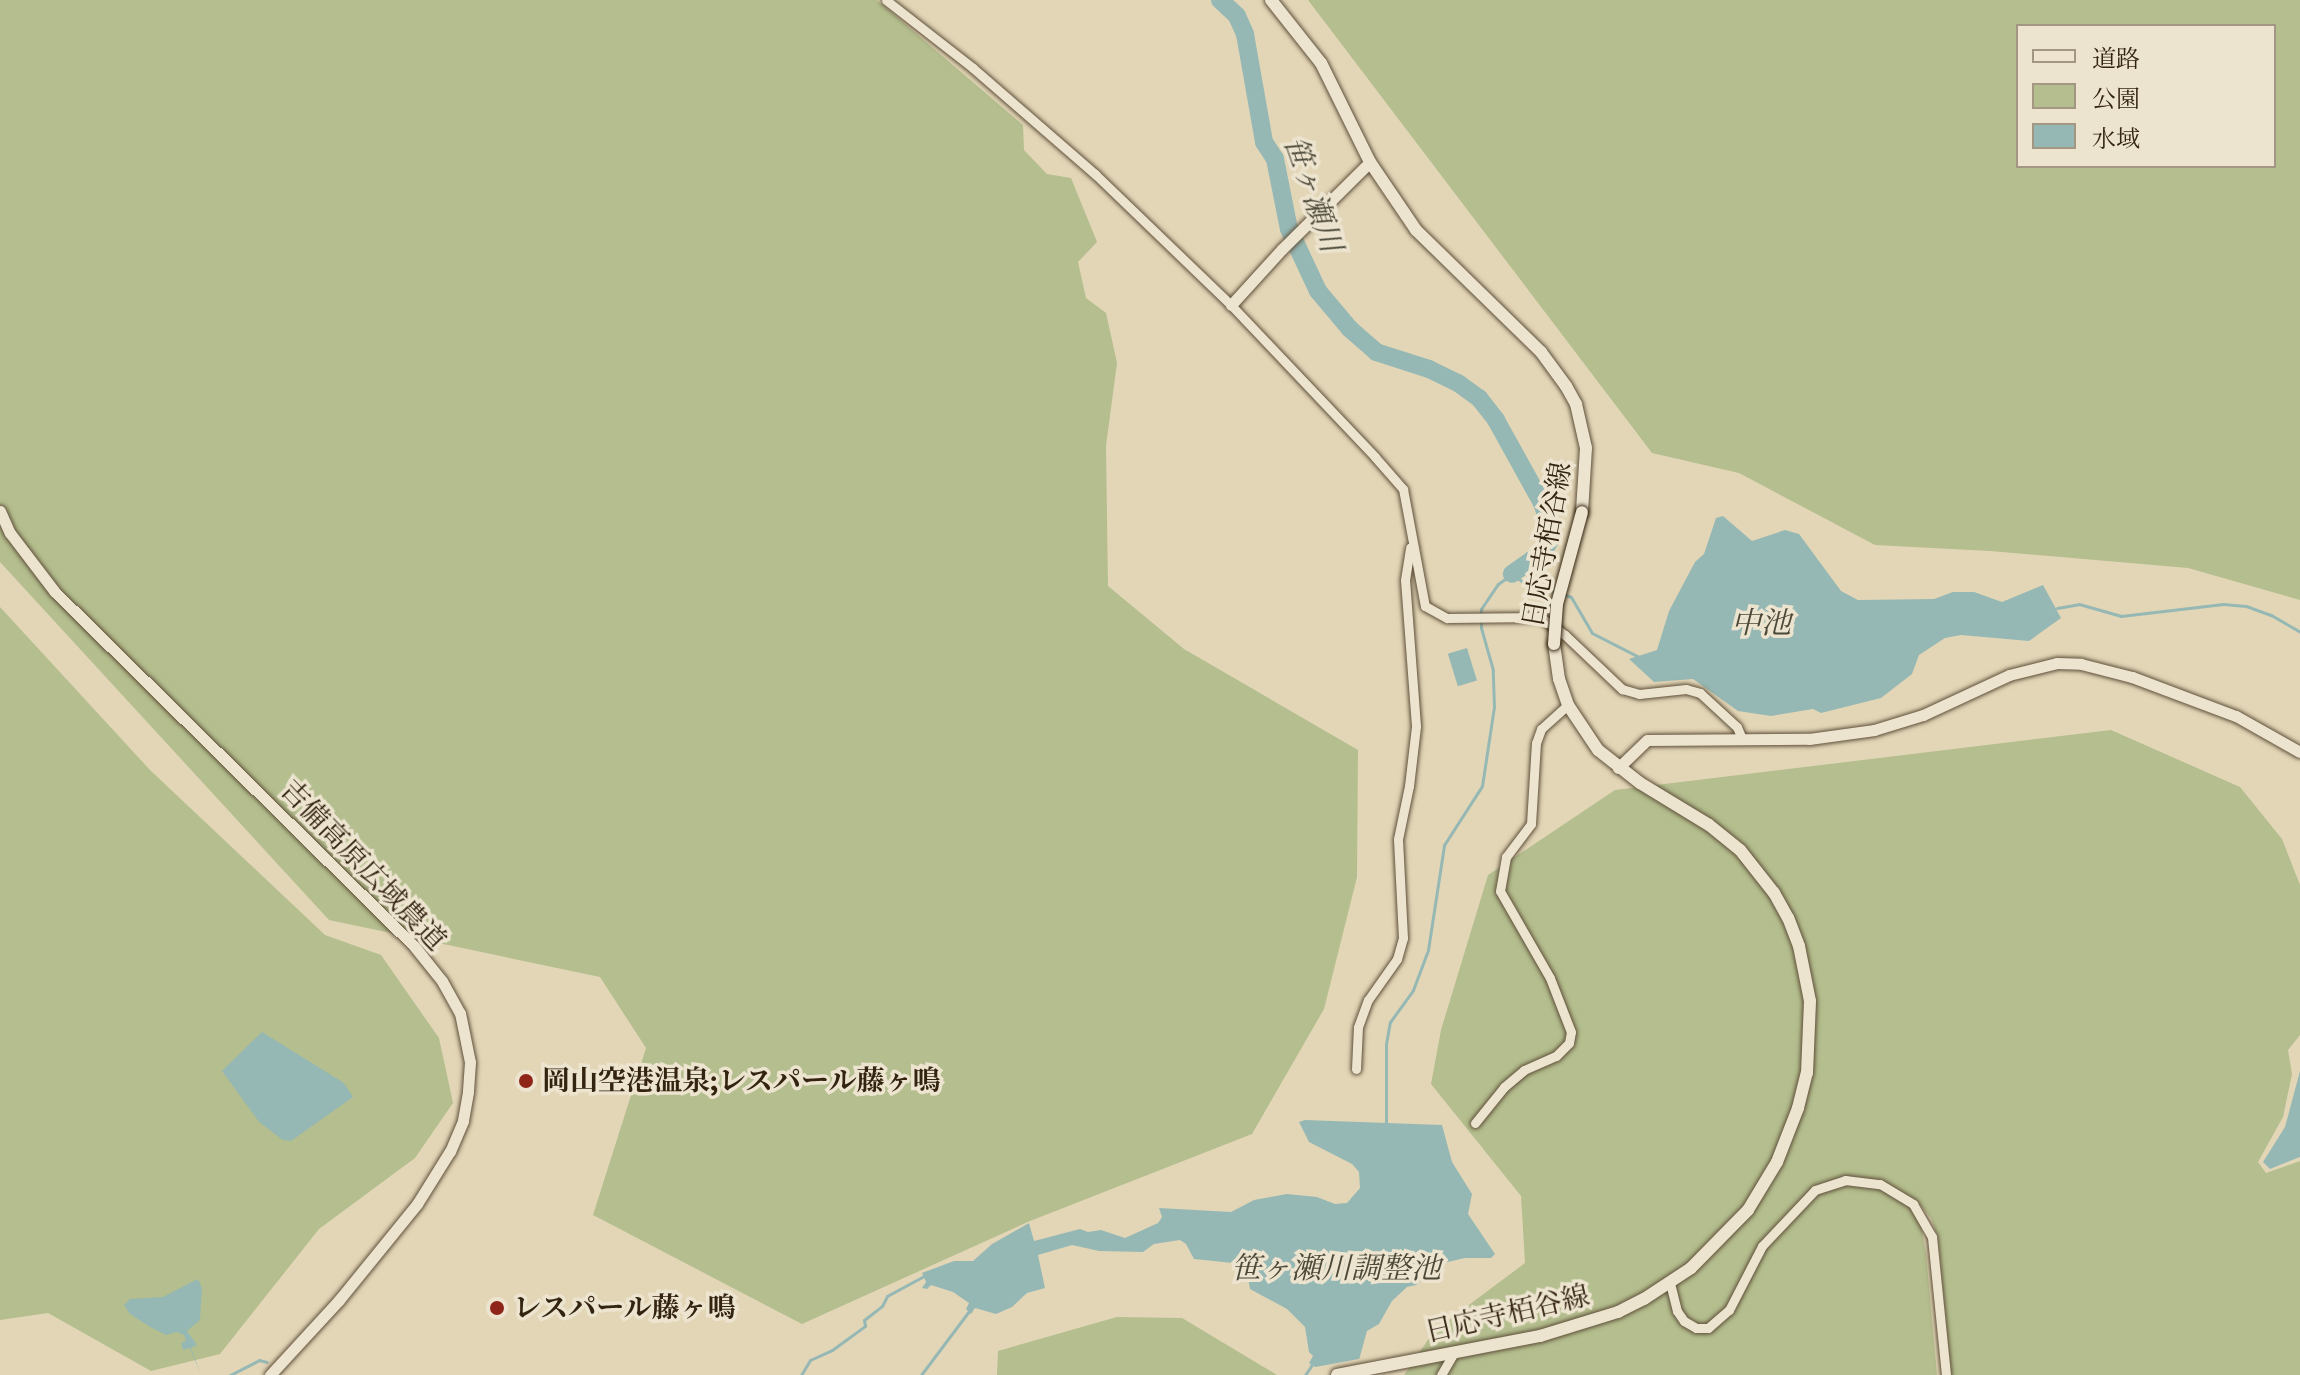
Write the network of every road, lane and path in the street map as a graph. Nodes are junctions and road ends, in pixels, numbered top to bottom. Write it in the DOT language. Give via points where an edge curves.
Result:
graph roads {
  1 [pos="886,0"];
  2 [pos="1271,0"];
  3 [pos="1370,162"];
  4 [pos="1231,305"];
  5 [pos="0,511"];
  6 [pos="1412,535"];
  7 [pos="1568,705"];
  8 [pos="1742,739"];
  9 [pos="2300,752"];
  10 [pos="1618,768"];
  11 [pos="1356,1069"];
  12 [pos="1475,1123"];
  13 [pos="1670,1283"];
  14 [pos="1453,1354"];
  15 [pos="270,1375"];
  16 [pos="1337,1375"];
  17 [pos="1441,1375"];
  18 [pos="1946,1375"];
  1 -- 4 [label="street" via="1074,155"];
  2 -- 3 [label="main road, 日応寺栢谷線" via="1321,63"];
  3 -- 4 [label="street"];
  3 -- 7 [label="main road, 日応寺栢谷線, bridge" via="1416,230 1522,332 1576,404 1586,448 1582,512 1557,604 1554,644"];
  4 -- 6 [label="street" via="1403,489"];
  5 -- 15 [label="street, 吉備高原広域農道" via="10,533 55,592 414,946 460,1013 470,1062 468,1092 450,1151 417,1204"];
  6 -- 8 [label="street" via="1425,606 1447,618 1540,617 1631,693 1700,693 1737,727"];
  6 -- 11 [label="street" via="1405,580 1416,726 1398,839 1403,938 1397,959 1368,1000 1358,1027"];
  7 -- 10 [label="main road, 日応寺栢谷線" via="1586,736"];
  7 -- 12 [label="street" via="1541,729 1531,824 1506,857 1500,891 1550,978 1571,1032 1569,1043 1504,1087"];
  8 -- 9 [label="street" via="1809,739 1874,730 1923,715 2009,675 2057,663 2132,677 2236,716"];
  8 -- 10 [label="street" via="1647,740"];
  10 -- 13 [label="main road, 日応寺栢谷線" via="1709,825 1758,871 1788,918 1810,1001 1807,1073 1777,1162 1729,1232"];
  13 -- 14 [label="main road, 日応寺栢谷線" via="1618,1312 1580,1325"];
  13 -- 18 [label="street" via="1684,1321 1708,1328 1729,1310 1762,1246 1815,1190 1845,1180 1880,1184 1913,1204 1932,1237"];
  14 -- 16 [label="main road, 日応寺栢谷線"];
  14 -- 17 [label="street"];
}
